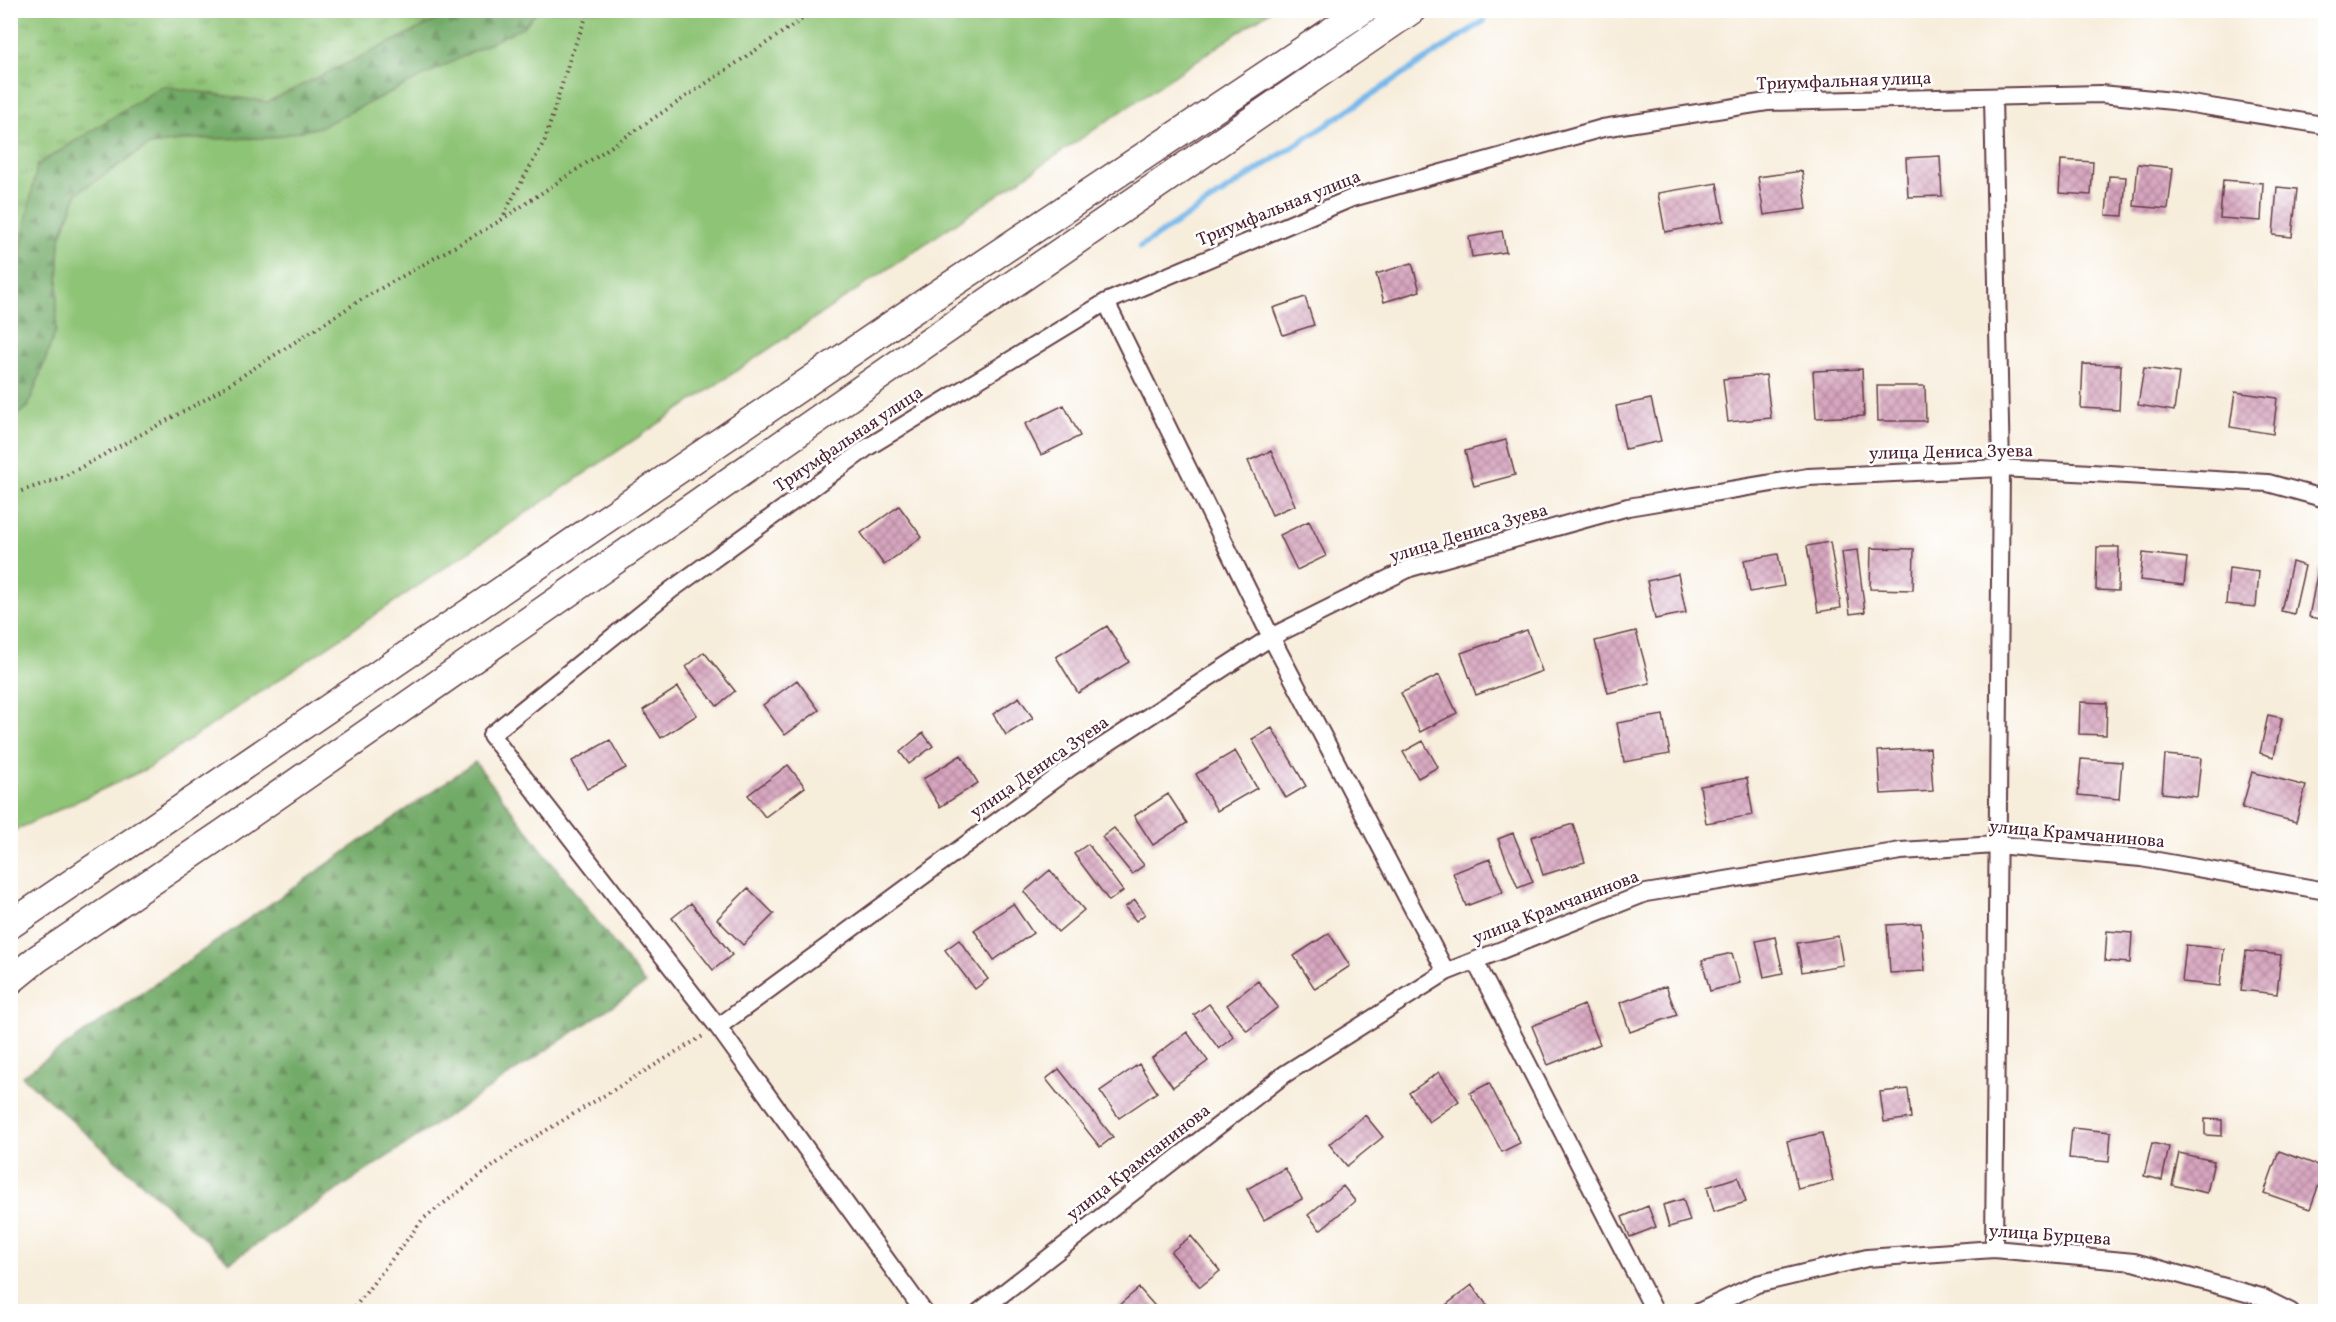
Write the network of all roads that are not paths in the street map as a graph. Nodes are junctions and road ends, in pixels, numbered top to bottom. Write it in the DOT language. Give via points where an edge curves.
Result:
graph roads {
  1 [pos="1363,10"];
  2 [pos="1412,10"];
  3 [pos="1993,97"];
  4 [pos="2323,125"];
  5 [pos="1106,302"];
  6 [pos="2001,468"];
  7 [pos="2325,500"];
  8 [pos="1271,637"];
  9 [pos="1996,845"];
  10 [pos="2325,891"];
  11 [pos="10,925"];
  12 [pos="1475,961"];
  13 [pos="1446,972"];
  14 [pos="10,981"];
  15 [pos="718,1028"];
  16 [pos="1994,1249"];
  17 [pos="924,1311"];
  18 [pos="979,1311"];
  19 [pos="1655,1311"];
  20 [pos="1699,1311"];
  21 [pos="2291,1311"];
  1 -- 11 [label="main road" via="906,315"];
  2 -- 14 [label="main road"];
  3 -- 4 [label="street, Триумфальная улица" via="2101,94 2173,101"];
  3 -- 5 [label="street, Триумфальная улица" via="1767,102 1603,128 1352,198"];
  3 -- 6 [label="street"];
  5 -- 8 [label="street"];
  5 -- 15 [label="street, Триумфальная улица" via="868,447 671,590 491,735"];
  6 -- 7 [label="street, улица Дениса Зуева" via="2268,483"];
  6 -- 8 [label="street, улица Дениса Зуева" via="1808,477 1628,507 1410,568"];
  6 -- 9 [label="street"];
  8 -- 13 [label="street"];
  8 -- 15 [label="street, улица Дениса Зуева" via="1071,767"];
  9 -- 10 [label="street, улица Крамчанинова" via="2141,858"];
  9 -- 12 [label="street, улица Крамчанинова" via="1901,850 1646,893"];
  9 -- 16 [label="street"];
  12 -- 13 [label="street, улица Крамчанинова"];
  12 -- 19 [label="street"];
  13 -- 18 [label="street, улица Крамчанинова" via="1286,1074"];
  15 -- 17 [label="street"];
  16 -- 20 [label="street, улица Бурцева" via="1867,1258 1757,1284"];
  16 -- 21 [label="street, улица Бурцева" via="2134,1262 2261,1297"];
}
